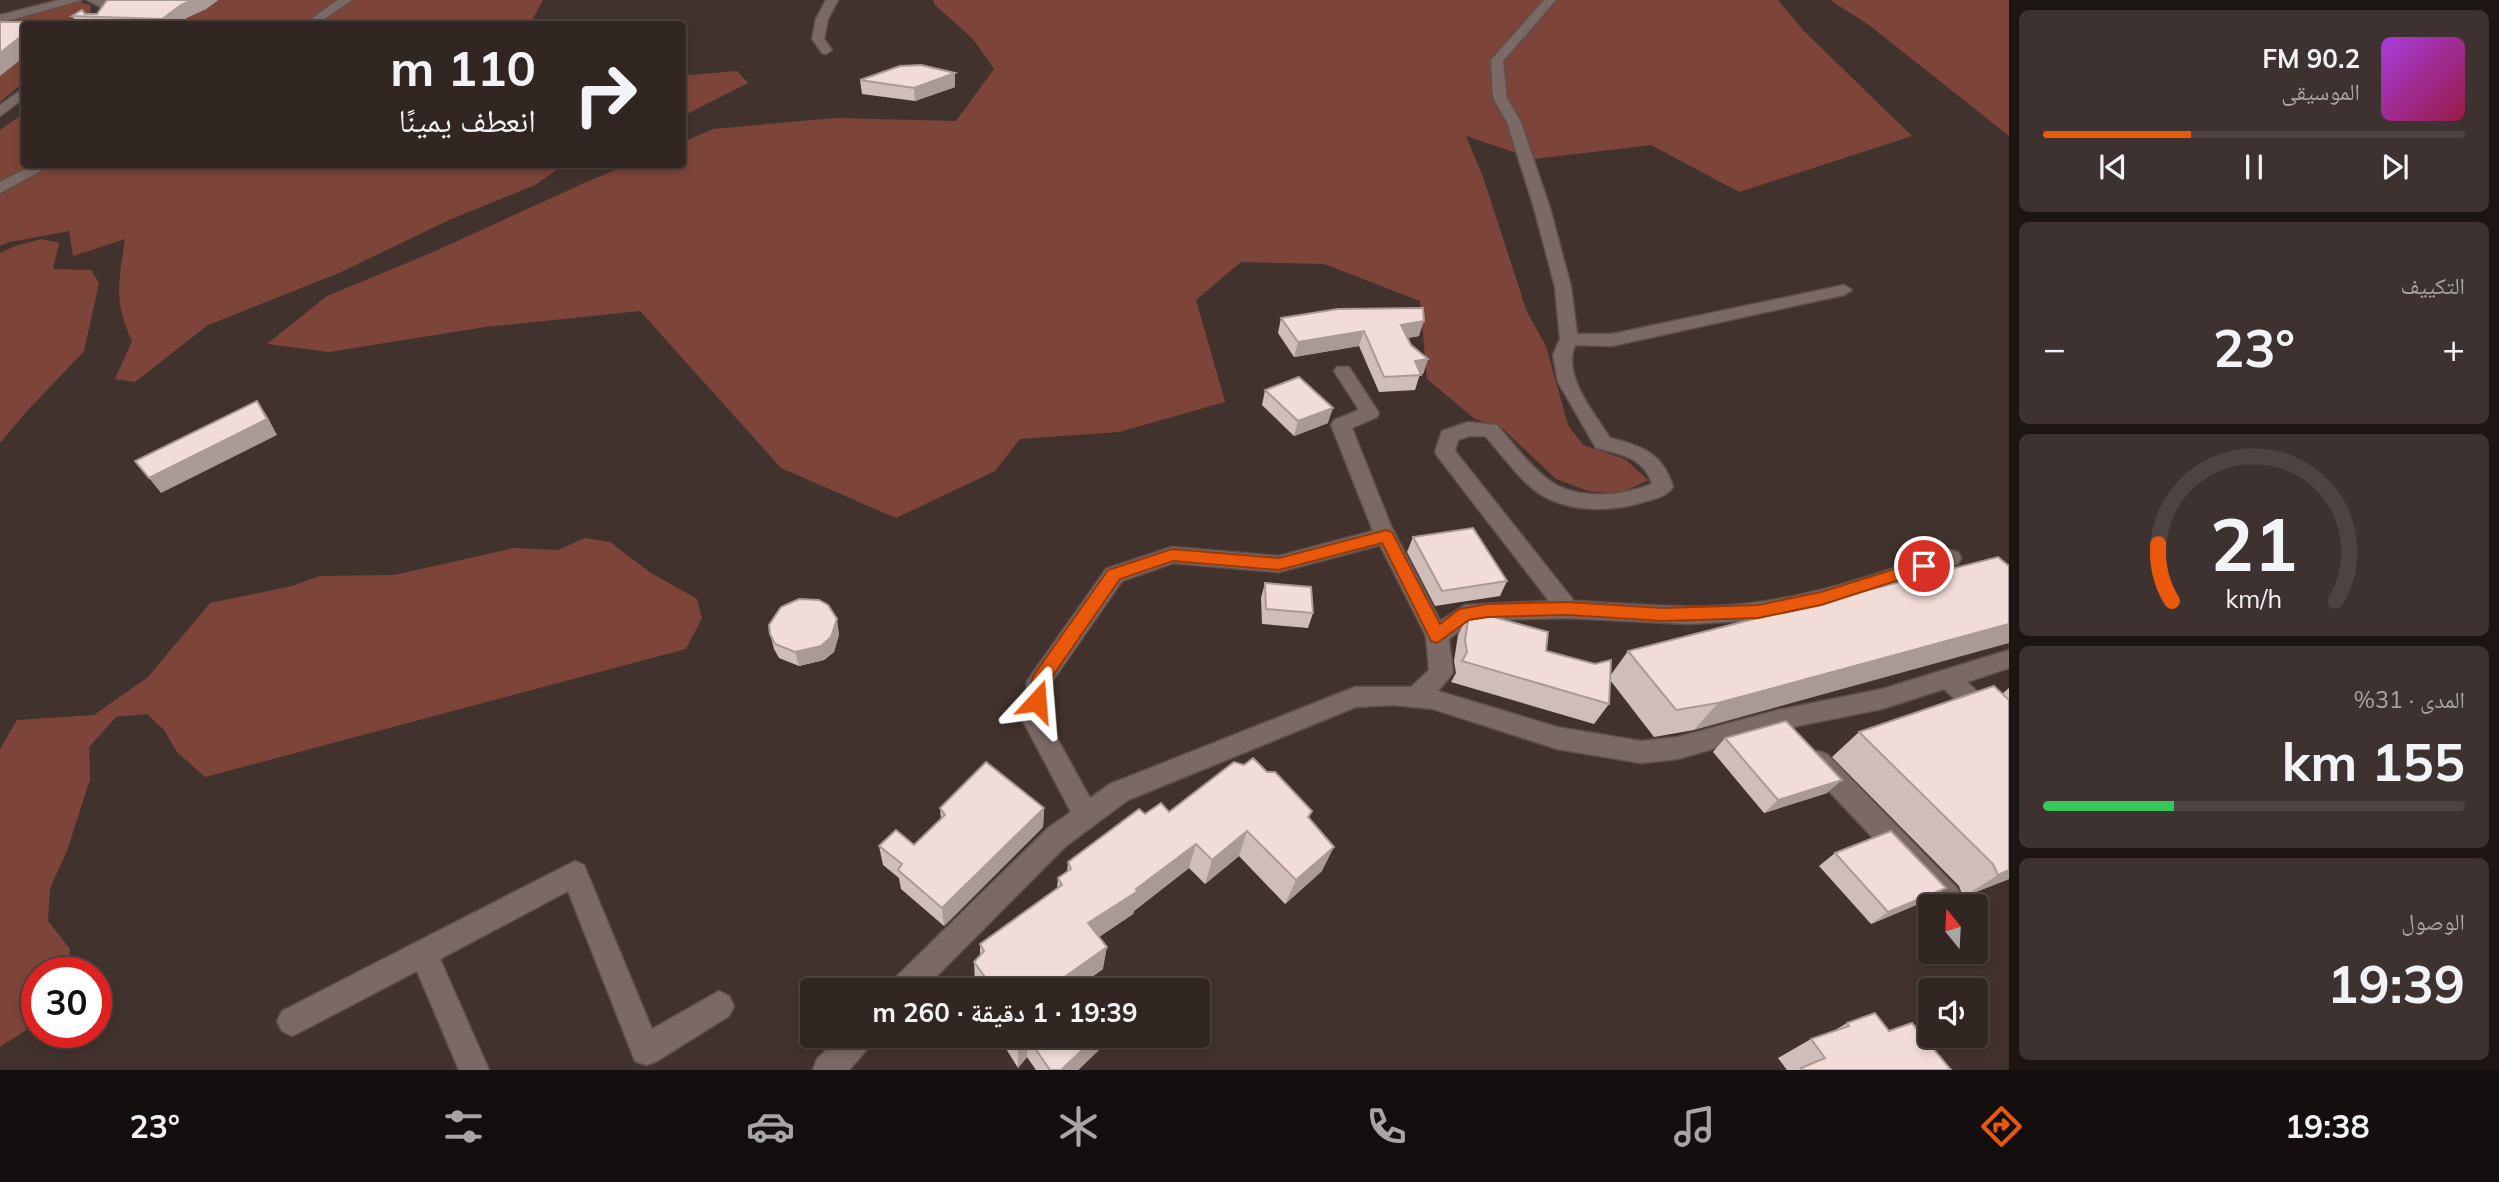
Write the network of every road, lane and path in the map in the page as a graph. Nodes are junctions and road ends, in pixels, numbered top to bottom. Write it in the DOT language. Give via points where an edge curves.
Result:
graph roads {
  1 [pos="69,0"];
  2 [pos="93,0"];
  3 [pos="346,0"];
  4 [pos="832,0"];
  5 [pos="1550,0"];
  6 [pos="0,19"];
  7 [pos="100,21"];
  8 [pos="314,21"];
  9 [pos="826,50"];
  10 [pos="21,94"];
  11 [pos="0,112"];
  12 [pos="39,168"];
  13 [pos="0,188"];
  14 [pos="1844,290"];
  15 [pos="1569,339"];
  16 [pos="1343,371"];
  17 [pos="1386,536"];
  18 [pos="1950,558"];
  19 [pos="1568,609"];
  20 [pos="1437,636"];
  21 [pos="2009,659"];
  22 [pos="1947,678"];
  23 [pos="1416,697"];
  24 [pos="1778,720"];
  25 [pos="2009,735"];
  26 [pos="1085,814"];
  27 [pos="1944,894"];
  28 [pos="423,953"];
  29 [pos="915,978"];
  30 [pos="719,1006"];
  31 [pos="292,1021"];
  32 [pos="849,1048"];
  33 [pos="831,1069"];
  34 [pos="474,1070"];
  1 -- 6 [label="street"];
  2 -- 7 [label="street" via="108,8"];
  3 -- 8 [label="street"];
  4 -- 9 [label="street" via="818,30 818,40"];
  5 -- 15 [label="street" via="1497,60 1500,97 1514,122 1563,287"];
  10 -- 11 [label="street"];
  12 -- 13 [label="street"];
  14 -- 15 [label="street" via="1612,340"];
  15 -- 19 [label="street" via="1562,355 1567,382 1603,443 1653,461 1663,487 1650,494 1597,502 1569,498 1542,486 1490,430 1468,429 1449,436 1445,452"];
  16 -- 17 [label="street" via="1370,413 1341,425"];
  17 -- 20 [label="street"];
  17 -- 26 [label="street" via="1279,564 1172,555 1114,575 1039,681 1035,720"];
  18 -- 19 [label="street" via="1821,599 1758,612 1663,615"];
  19 -- 20 [label="street" via="1465,614"];
  20 -- 23 [label="street" via="1441,673"];
  21 -- 22 [label="street"];
  22 -- 24 [label="street" via="1882,699"];
  22 -- 25 [label="street"];
  23 -- 24 [label="street" via="1557,738 1641,752 1678,748"];
  23 -- 26 [label="street" via="1355,697 1119,792"];
  24 -- 27 [label="street"];
  26 -- 29 [label="street"];
  28 -- 30 [label="street" via="575,874 646,1050"];
  28 -- 31 [label="street"];
  28 -- 34 [label="street"];
  32 -- 33 [label="street"];
}
